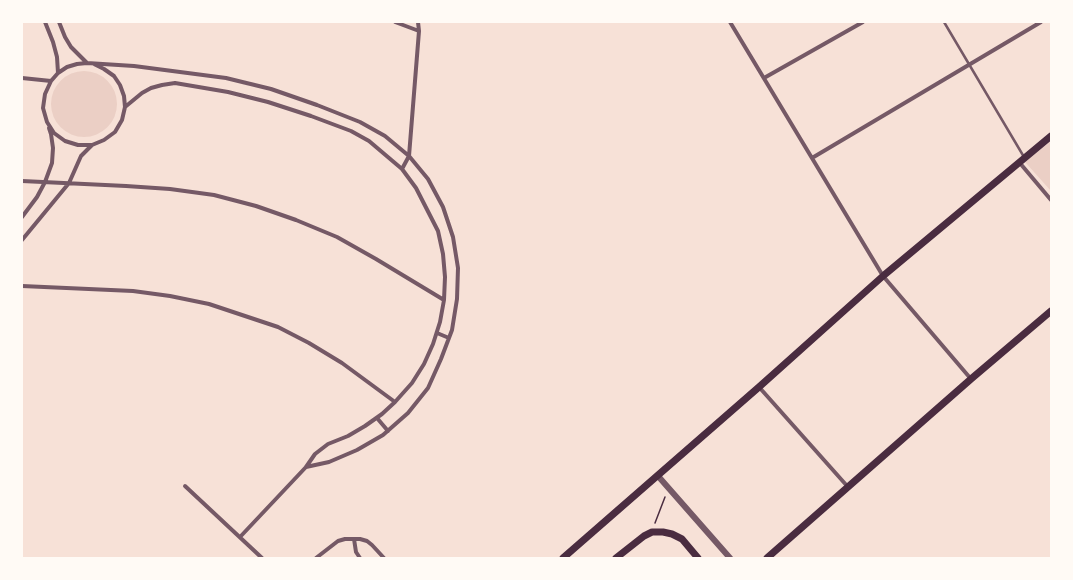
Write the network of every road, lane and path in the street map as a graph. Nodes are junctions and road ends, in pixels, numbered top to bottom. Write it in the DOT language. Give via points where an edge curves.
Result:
graph roads {
  1 [pos="46,22"];
  2 [pos="59,22"];
  3 [pos="395,22"];
  4 [pos="418,22"];
  5 [pos="730,22"];
  6 [pos="863,22"];
  7 [pos="944,22"];
  8 [pos="1041,22"];
  9 [pos="419,31"];
  10 [pos="87,63"];
  11 [pos="94,64"];
  12 [pos="968,64"];
  13 [pos="58,73"];
  14 [pos="22,78"];
  15 [pos="764,78"];
  16 [pos="50,81"];
  17 [pos="125,107"];
  18 [pos="47,122"];
  19 [pos="1051,136"];
  20 [pos="92,145"];
  21 [pos="409,156"];
  22 [pos="812,158"];
  23 [pos="1022,160"];
  24 [pos="402,169"];
  25 [pos="22,180"];
  26 [pos="45,182"];
  27 [pos="69,183"];
  28 [pos="1051,200"];
  29 [pos="22,217"];
  30 [pos="22,240"];
  31 [pos="883,276"];
  32 [pos="22,286"];
  33 [pos="444,300"];
  34 [pos="1051,311"];
  35 [pos="437,333"];
  36 [pos="449,338"];
  37 [pos="971,378"];
  38 [pos="759,387"];
  39 [pos="395,402"];
  40 [pos="377,418"];
  41 [pos="388,431"];
  42 [pos="306,467"];
  43 [pos="658,476"];
  44 [pos="185,486"];
  45 [pos="848,487"];
  46 [pos="668,488"];
  47 [pos="652,532"];
  48 [pos="240,537"];
  49 [pos="354,539"];
  50 [pos="262,558"];
  51 [pos="316,558"];
  52 [pos="360,558"];
  53 [pos="384,558"];
  54 [pos="563,558"];
  55 [pos="616,558"];
  56 [pos="698,558"];
  57 [pos="730,558"];
  58 [pos="767,558"];
  1 -- 13 [label="street" via="53,42"];
  2 -- 10 [label="street" via="71,47"];
  3 -- 9 [label="street"];
  4 -- 9 [label="street"];
  5 -- 15 [label="street"];
  6 -- 15 [label="street"];
  7 -- 12 [label="lane"];
  8 -- 12 [label="street"];
  9 -- 21 [label="street"];
  10 -- 11 [label="street"];
  10 -- 13 [label="street" via="67,67"];
  11 -- 17 [label="street" via="114,76 124,96"];
  11 -- 21 [label="street" via="178,71 226,78 271,89 360,122 385,136"];
  12 -- 22 [label="street"];
  12 -- 23 [label="lane"];
  13 -- 16 [label="street"];
  14 -- 16 [label="street"];
  15 -- 22 [label="street"];
  16 -- 18 [label="street" via="43,108"];
  17 -- 20 [label="street" via="122,120 115,132"];
  17 -- 24 [label="street" via="142,94 162,85 174,83 228,92 282,107 351,131"];
  18 -- 20 [label="street" via="54,133 65,141 78,145"];
  18 -- 26 [label="street" via="53,148 52,163"];
  19 -- 23 [label="main road"];
  20 -- 27 [label="street" via="82,156"];
  21 -- 24 [label="street"];
  21 -- 36 [label="street" via="428,180 443,207 453,237 458,268 457,299"];
  22 -- 31 [label="street"];
  23 -- 28 [label="street"];
  23 -- 31 [label="main road"];
  24 -- 33 [label="street" via="416,188 438,231 444,262"];
  25 -- 26 [label="street"];
  26 -- 27 [label="street"];
  26 -- 29 [label="street"];
  27 -- 30 [label="street"];
  27 -- 33 [label="street" via="170,189 214,195 256,206 337,238"];
  31 -- 37 [label="street"];
  31 -- 38 [label="main road"];
  32 -- 39 [label="street" via="133,291 209,304 278,327 309,343 342,363"];
  33 -- 35 [label="street"];
  34 -- 37 [label="main road"];
  35 -- 36 [label="street"];
  35 -- 39 [label="street" via="424,364"];
  36 -- 41 [label="street" via="428,388 408,413"];
  37 -- 45 [label="main road"];
  38 -- 43 [label="main road"];
  38 -- 45 [label="street"];
  39 -- 40 [label="street"];
  40 -- 41 [label="street"];
  40 -- 42 [label="street" via="348,436 321,448"];
  41 -- 42 [label="street" via="357,450 329,462"];
  42 -- 48 [label="street"];
  43 -- 46 [label="street"];
  43 -- 54 [label="main road"];
  44 -- 48 [label="street"];
  45 -- 58 [label="main road"];
  46 -- 47 [label="path"];
  46 -- 57 [label="street"];
  47 -- 55 [label="main road" via="636,541"];
  47 -- 56 [label="main road" via="672,534 682,539"];
  48 -- 50 [label="street"];
  49 -- 51 [label="street" via="338,541"];
  49 -- 52 [label="street" via="356,552"];
  49 -- 53 [label="street" via="367,541"];
}
